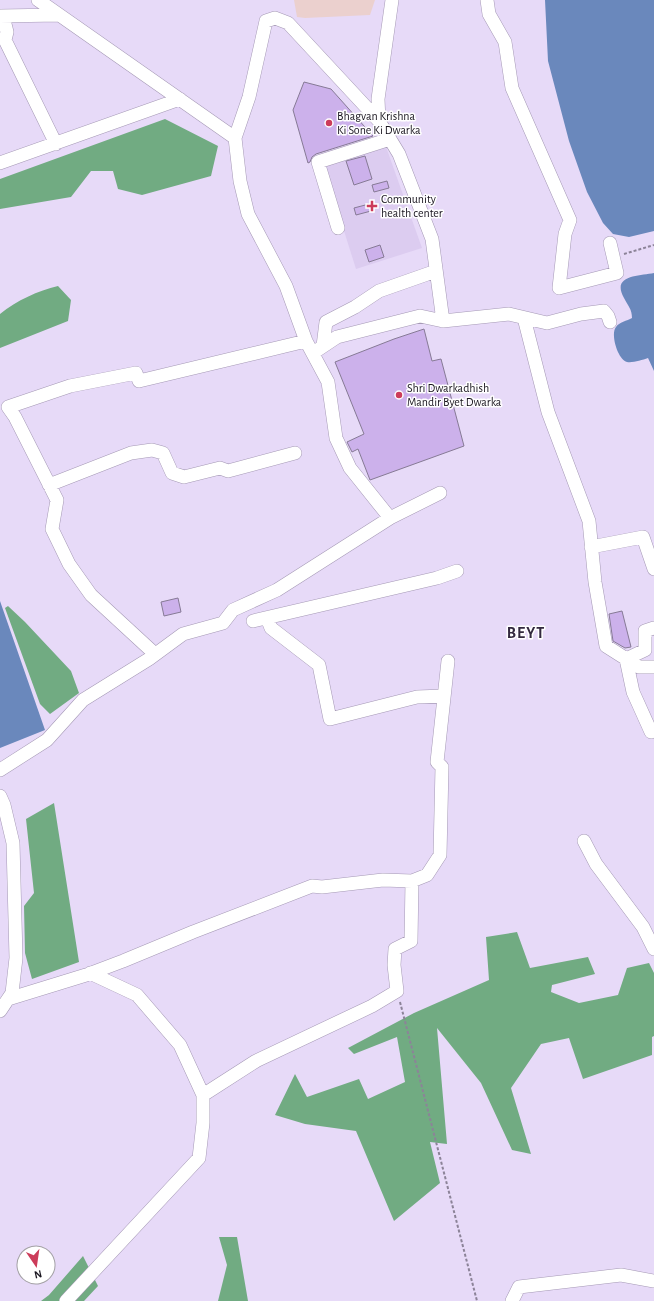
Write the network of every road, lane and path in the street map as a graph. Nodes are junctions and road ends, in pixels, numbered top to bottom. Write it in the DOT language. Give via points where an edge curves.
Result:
graph roads {
  1 [pos="38,0"];
  2 [pos="392,0"];
  3 [pos="487,0"];
  4 [pos="59,15"];
  5 [pos="2,16"];
  6 [pos="180,99"];
  7 [pos="379,121"];
  8 [pos="235,138"];
  9 [pos="390,139"];
  10 [pos="56,144"];
  11 [pos="0,164"];
  12 [pos="338,228"];
  13 [pos="610,243"];
  14 [pos="654,245"];
  15 [pos="613,258"];
  16 [pos="436,271"];
  17 [pos="524,318"];
  18 [pos="443,321"];
  19 [pos="610,322"];
  20 [pos="306,341"];
  21 [pos="318,350"];
  22 [pos="4,407"];
  23 [pos="295,453"];
  24 [pos="49,485"];
  25 [pos="440,493"];
  26 [pos="390,518"];
  27 [pos="591,547"];
  28 [pos="654,569"];
  29 [pos="457,571"];
  30 [pos="267,618"];
  31 [pos="253,621"];
  32 [pos="654,628"];
  33 [pos="155,654"];
  34 [pos="626,659"];
  35 [pos="448,661"];
  36 [pos="654,667"];
  37 [pos="444,696"];
  38 [pos="651,732"];
  39 [pos="0,770"];
  40 [pos="0,796"];
  41 [pos="584,841"];
  42 [pos="412,881"];
  43 [pos="654,949"];
  44 [pos="90,973"];
  45 [pos="397,992"];
  46 [pos="8,999"];
  47 [pos="0,1011"];
  48 [pos="203,1095"];
  49 [pos="654,1281"];
  50 [pos="66,1301"];
  51 [pos="477,1301"];
  52 [pos="512,1301"];
  1 -- 4 [label="street"];
  2 -- 7 [label="street" via="378,99"];
  3 -- 15 [label="street" via="489,14 505,42 512,88 570,220 565,234 559,288 616,273"];
  4 -- 5 [label="street"];
  4 -- 6 [label="street"];
  5 -- 10 [label="street" via="7,32 5,40"];
  6 -- 8 [label="street"];
  6 -- 10 [label="street"];
  7 -- 8 [label="street" via="288,23 276,18 266,21 249,97"];
  7 -- 9 [label="street"];
  8 -- 20 [label="street" via="240,181 248,214 286,286"];
  9 -- 12 [label="street" via="318,162"];
  9 -- 16 [label="street" via="399,154 432,239"];
  10 -- 11 [label="street"];
  13 -- 15 [label="street"];
  14 -- 15 [label="path"];
  16 -- 18 [label="street"];
  16 -- 21 [label="street" via="379,291 326,322"];
  17 -- 18 [label="street" via="508,314"];
  17 -- 19 [label="street" via="547,323 604,311"];
  17 -- 27 [label="street" via="548,412 589,520"];
  18 -- 21 [label="street" via="420,316 337,337"];
  20 -- 21 [label="street"];
  20 -- 22 [label="street" via="139,381 136,373 70,386"];
  21 -- 26 [label="street" via="328,382 336,438 350,468"];
  22 -- 24 [label="street" via="14,417"];
  23 -- 24 [label="street" via="228,471 220,468 184,477 172,473 163,453 152,450 131,453"];
  24 -- 33 [label="street" via="57,500 52,529 69,564 91,595"];
  25 -- 26 [label="street"];
  26 -- 33 [label="street" via="277,590 233,610 223,623 182,634"];
  27 -- 28 [label="street" via="643,537"];
  27 -- 34 [label="street" via="606,646"];
  29 -- 30 [label="street"];
  30 -- 31 [label="street"];
  30 -- 37 [label="street" via="271,628 319,665 330,719 417,697"];
  32 -- 34 [label="street" via="645,631 645,650"];
  33 -- 39 [label="street" via="83,700 47,740"];
  34 -- 36 [label="street" via="639,667"];
  34 -- 38 [label="street" via="633,692"];
  35 -- 37 [label="street"];
  37 -- 42 [label="street" via="437,762 442,767 440,855 427,875"];
  40 -- 46 [label="street" via="13,843 16,958 12,993"];
  41 -- 43 [label="street" via="596,864 643,927"];
  42 -- 44 [label="street" via="383,880 312,886"];
  42 -- 45 [label="street" via="411,941 395,949"];
  44 -- 46 [label="street"];
  44 -- 48 [label="street" via="137,995 180,1045"];
  45 -- 48 [label="street" via="256,1061"];
  45 -- 51 [label="path"];
  46 -- 47 [label="street"];
  48 -- 50 [label="street" via="199,1158"];
  49 -- 52 [label="street" via="621,1275 519,1287"];
}
